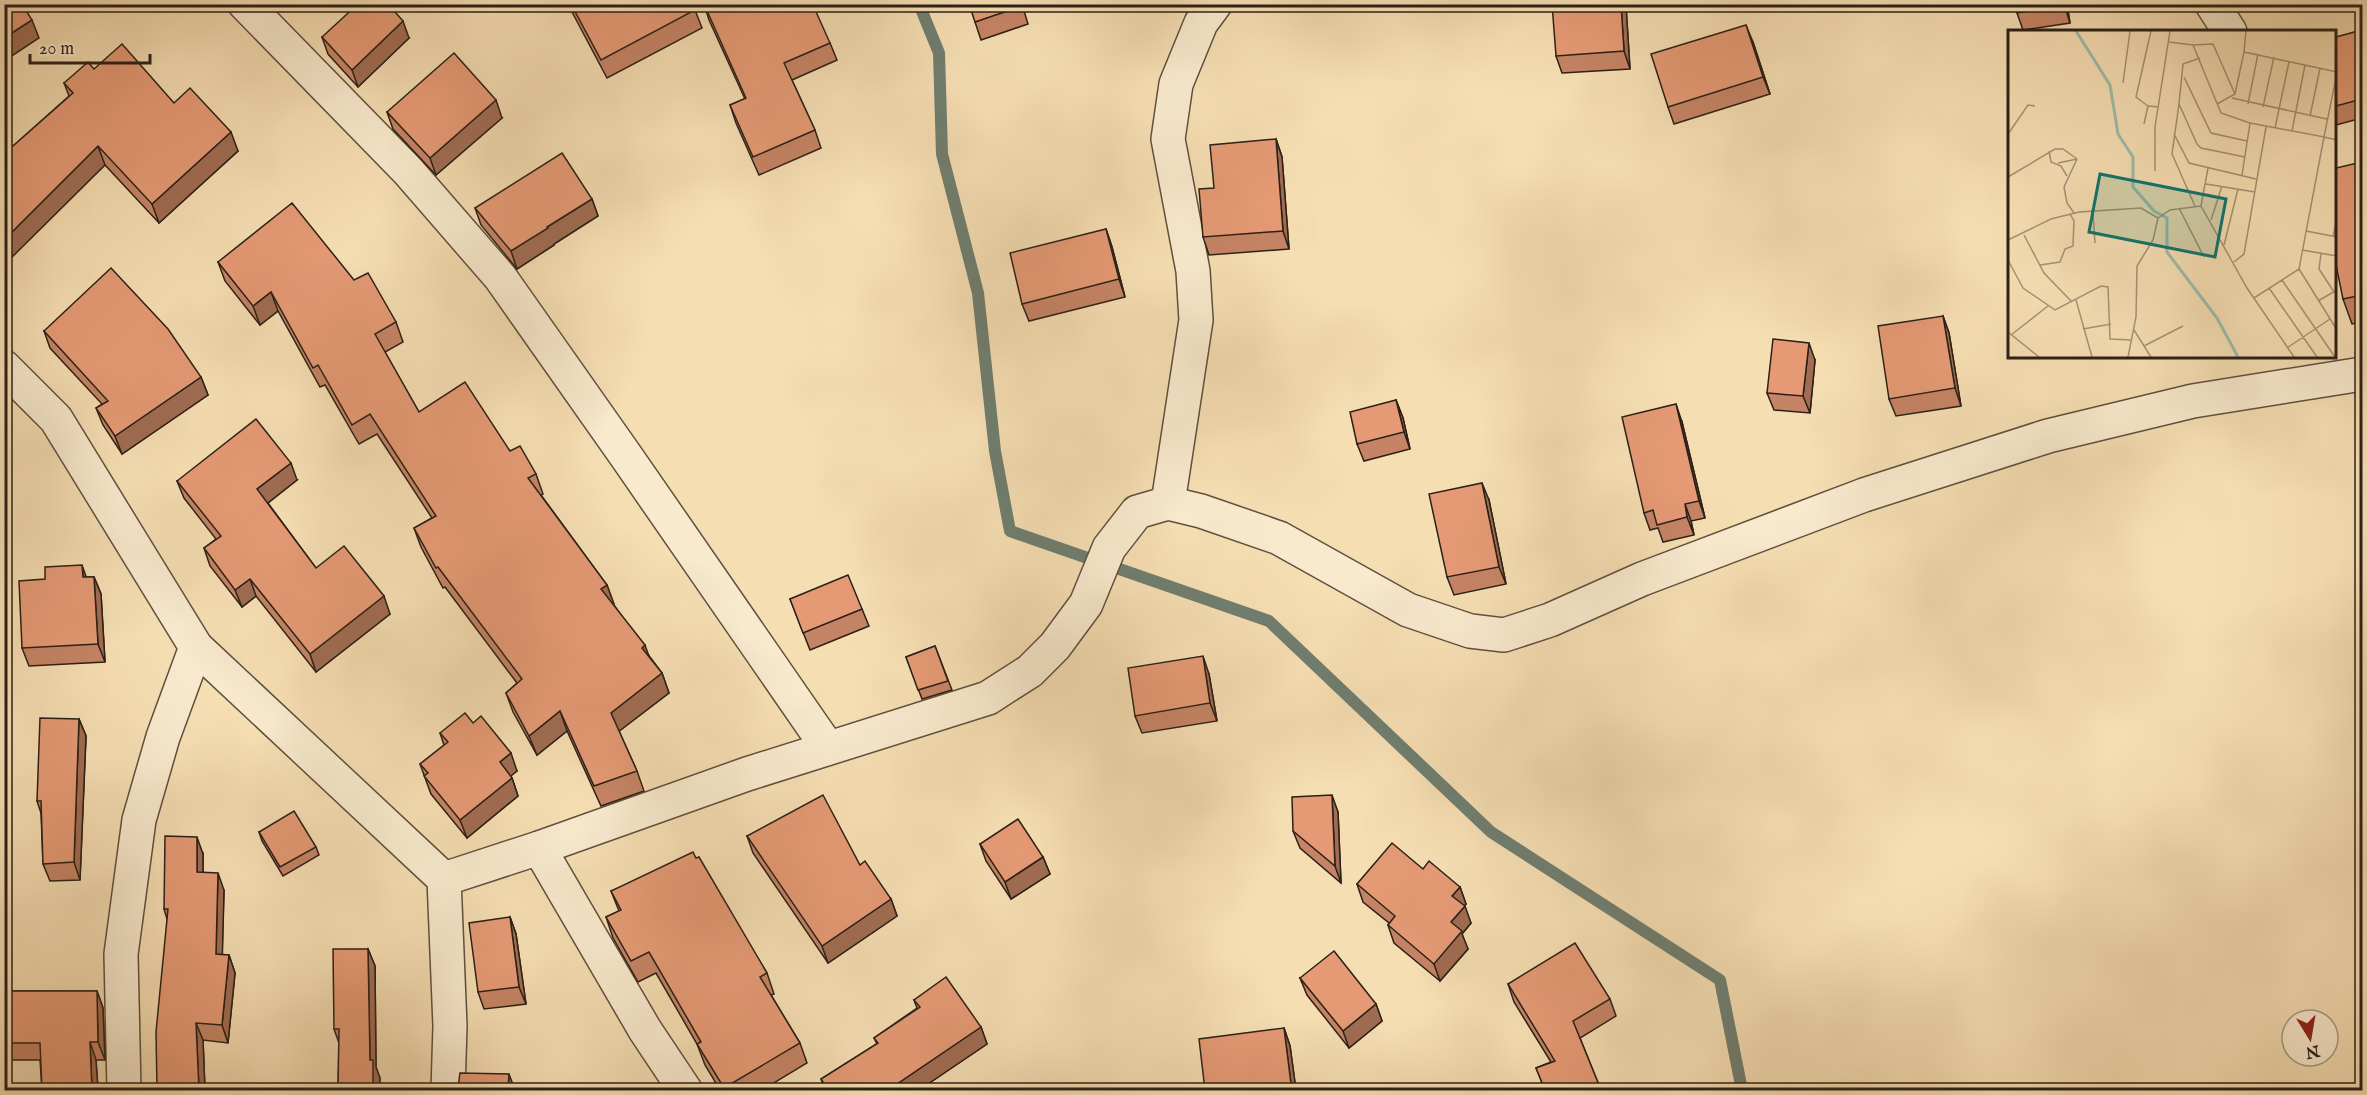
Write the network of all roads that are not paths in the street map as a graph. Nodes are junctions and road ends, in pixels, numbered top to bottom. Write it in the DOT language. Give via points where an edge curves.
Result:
graph roads {
  1 [pos="245,4"];
  2 [pos="1215,4"];
  3 [pos="2212,4"];
  4 [pos="2229,30"];
  5 [pos="4,367"];
  6 [pos="2350,368"];
  7 [pos="1168,503"];
  8 [pos="196,647"];
  9 [pos="828,748"];
  10 [pos="539,848"];
  11 [pos="444,879"];
  12 [pos="124,1090"];
  13 [pos="448,1090"];
  14 [pos="685,1090"];
  1 -- 9 [label="street" via="408,171 500,277"];
  2 -- 7 [label="street" via="1201,24 1176,84 1168,139 1192,271 1196,320"];
  3 -- 4 [label="street"];
  5 -- 8 [label="street" via="56,419"];
  6 -- 7 [label="street" via="2048,436 1864,495 1504,635 1470,631 1408,610 1279,538"];
  7 -- 9 [label="street" via="1137,512 1109,548 1086,604 1055,646 1030,671 988,698"];
  8 -- 11 [label="street"];
  8 -- 12 [label="street" via="163,737 139,820 121,954"];
  9 -- 10 [label="street"];
  10 -- 11 [label="street"];
  10 -- 14 [label="street" via="645,1030"];
  11 -- 13 [label="street" via="450,1026"];
}
